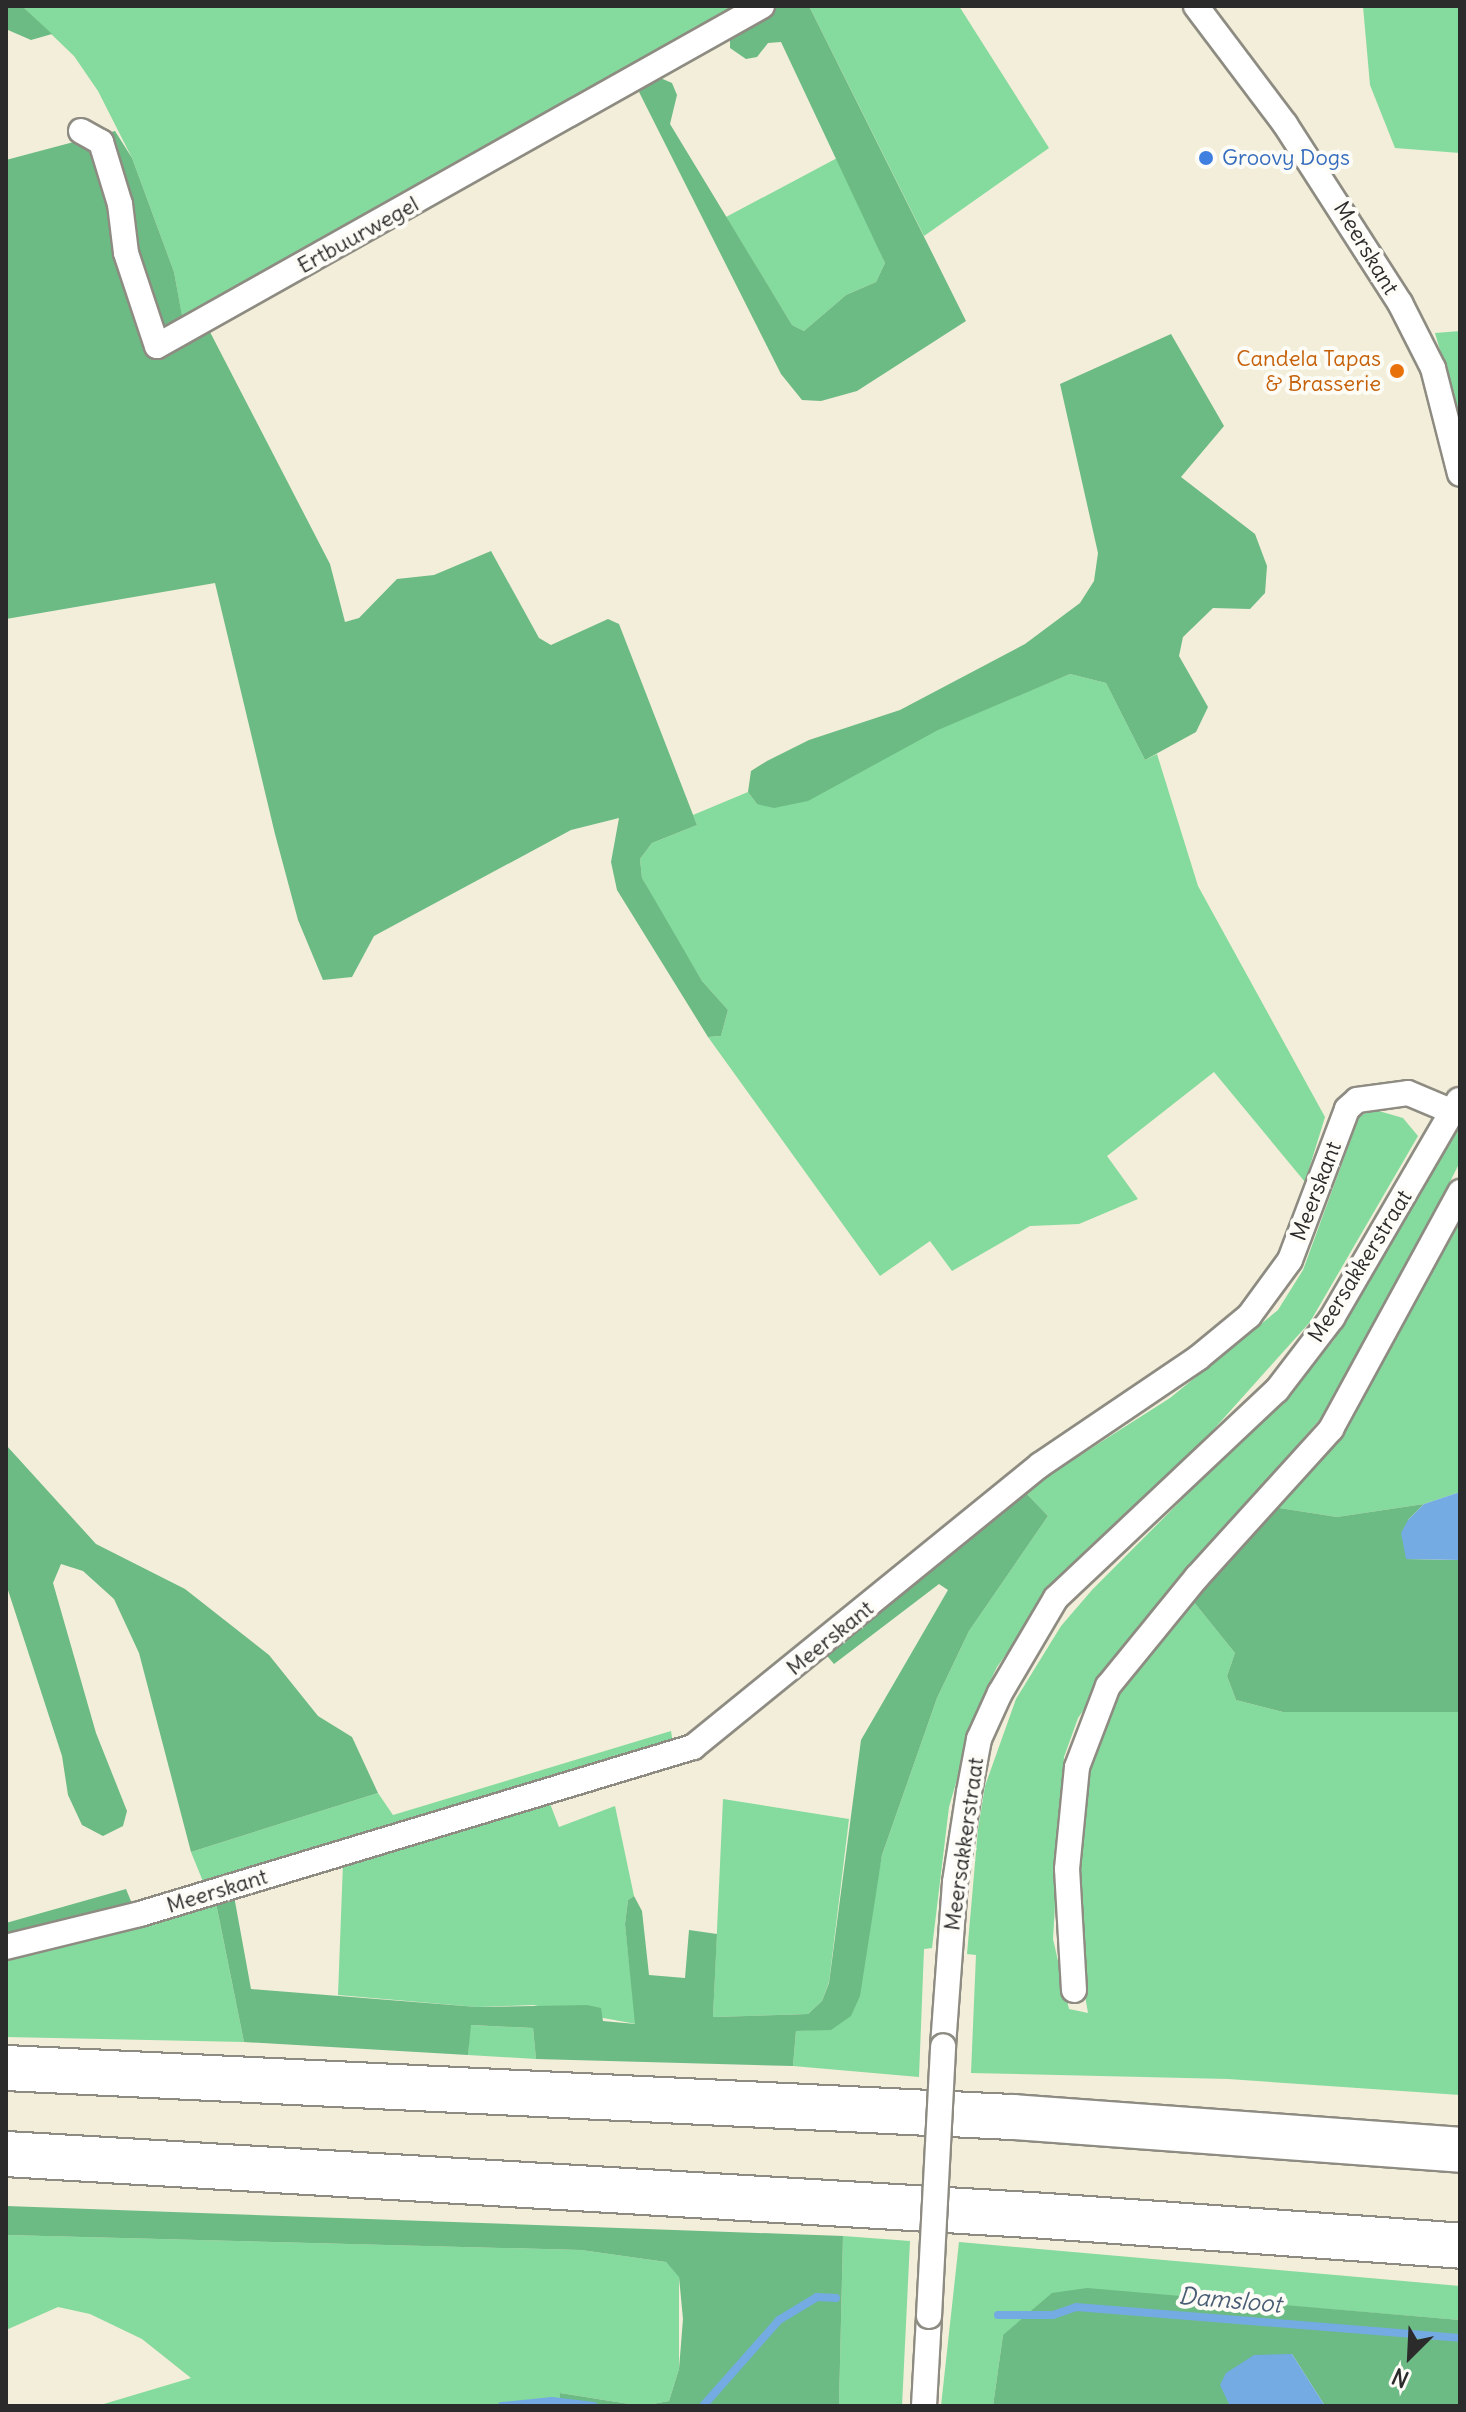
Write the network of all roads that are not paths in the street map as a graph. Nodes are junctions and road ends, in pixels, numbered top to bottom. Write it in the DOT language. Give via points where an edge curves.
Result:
graph roads {
  1 [pos="762,6"];
  2 [pos="1196,6"];
  3 [pos="81,131"];
  4 [pos="1460,474"];
  5 [pos="1456,1105"];
  6 [pos="1460,1192"];
  7 [pos="6,1947"];
  8 [pos="1074,1990"];
  9 [pos="6,2068"];
  10 [pos="1460,2150"];
  11 [pos="6,2154"];
  12 [pos="1460,2246"];
  13 [pos="924,2406"];
  1 -- 3 [label="street, Ertbuurwegel" via="157,346 126,253 120,204 101,142"];
  2 -- 4 [label="street, Meerskant" via="1321,176 1400,303 1433,368"];
  5 -- 7 [label="street, Meerskant" via="1408,1093 1357,1100 1347,1109 1290,1260 1249,1316 1198,1358 1040,1465 693,1747 140,1914"];
  5 -- 13 [label="street, Meersakkerstraat, bridge" via="1332,1318 1277,1390 1056,1598 979,1739 955,1882"];
  6 -- 8 [label="street" via="1331,1429 1197,1577 1108,1686 1077,1767 1067,1869"];
  9 -- 10 [label="highway" via="1013,2117"];
  11 -- 12 [label="highway"];
}
